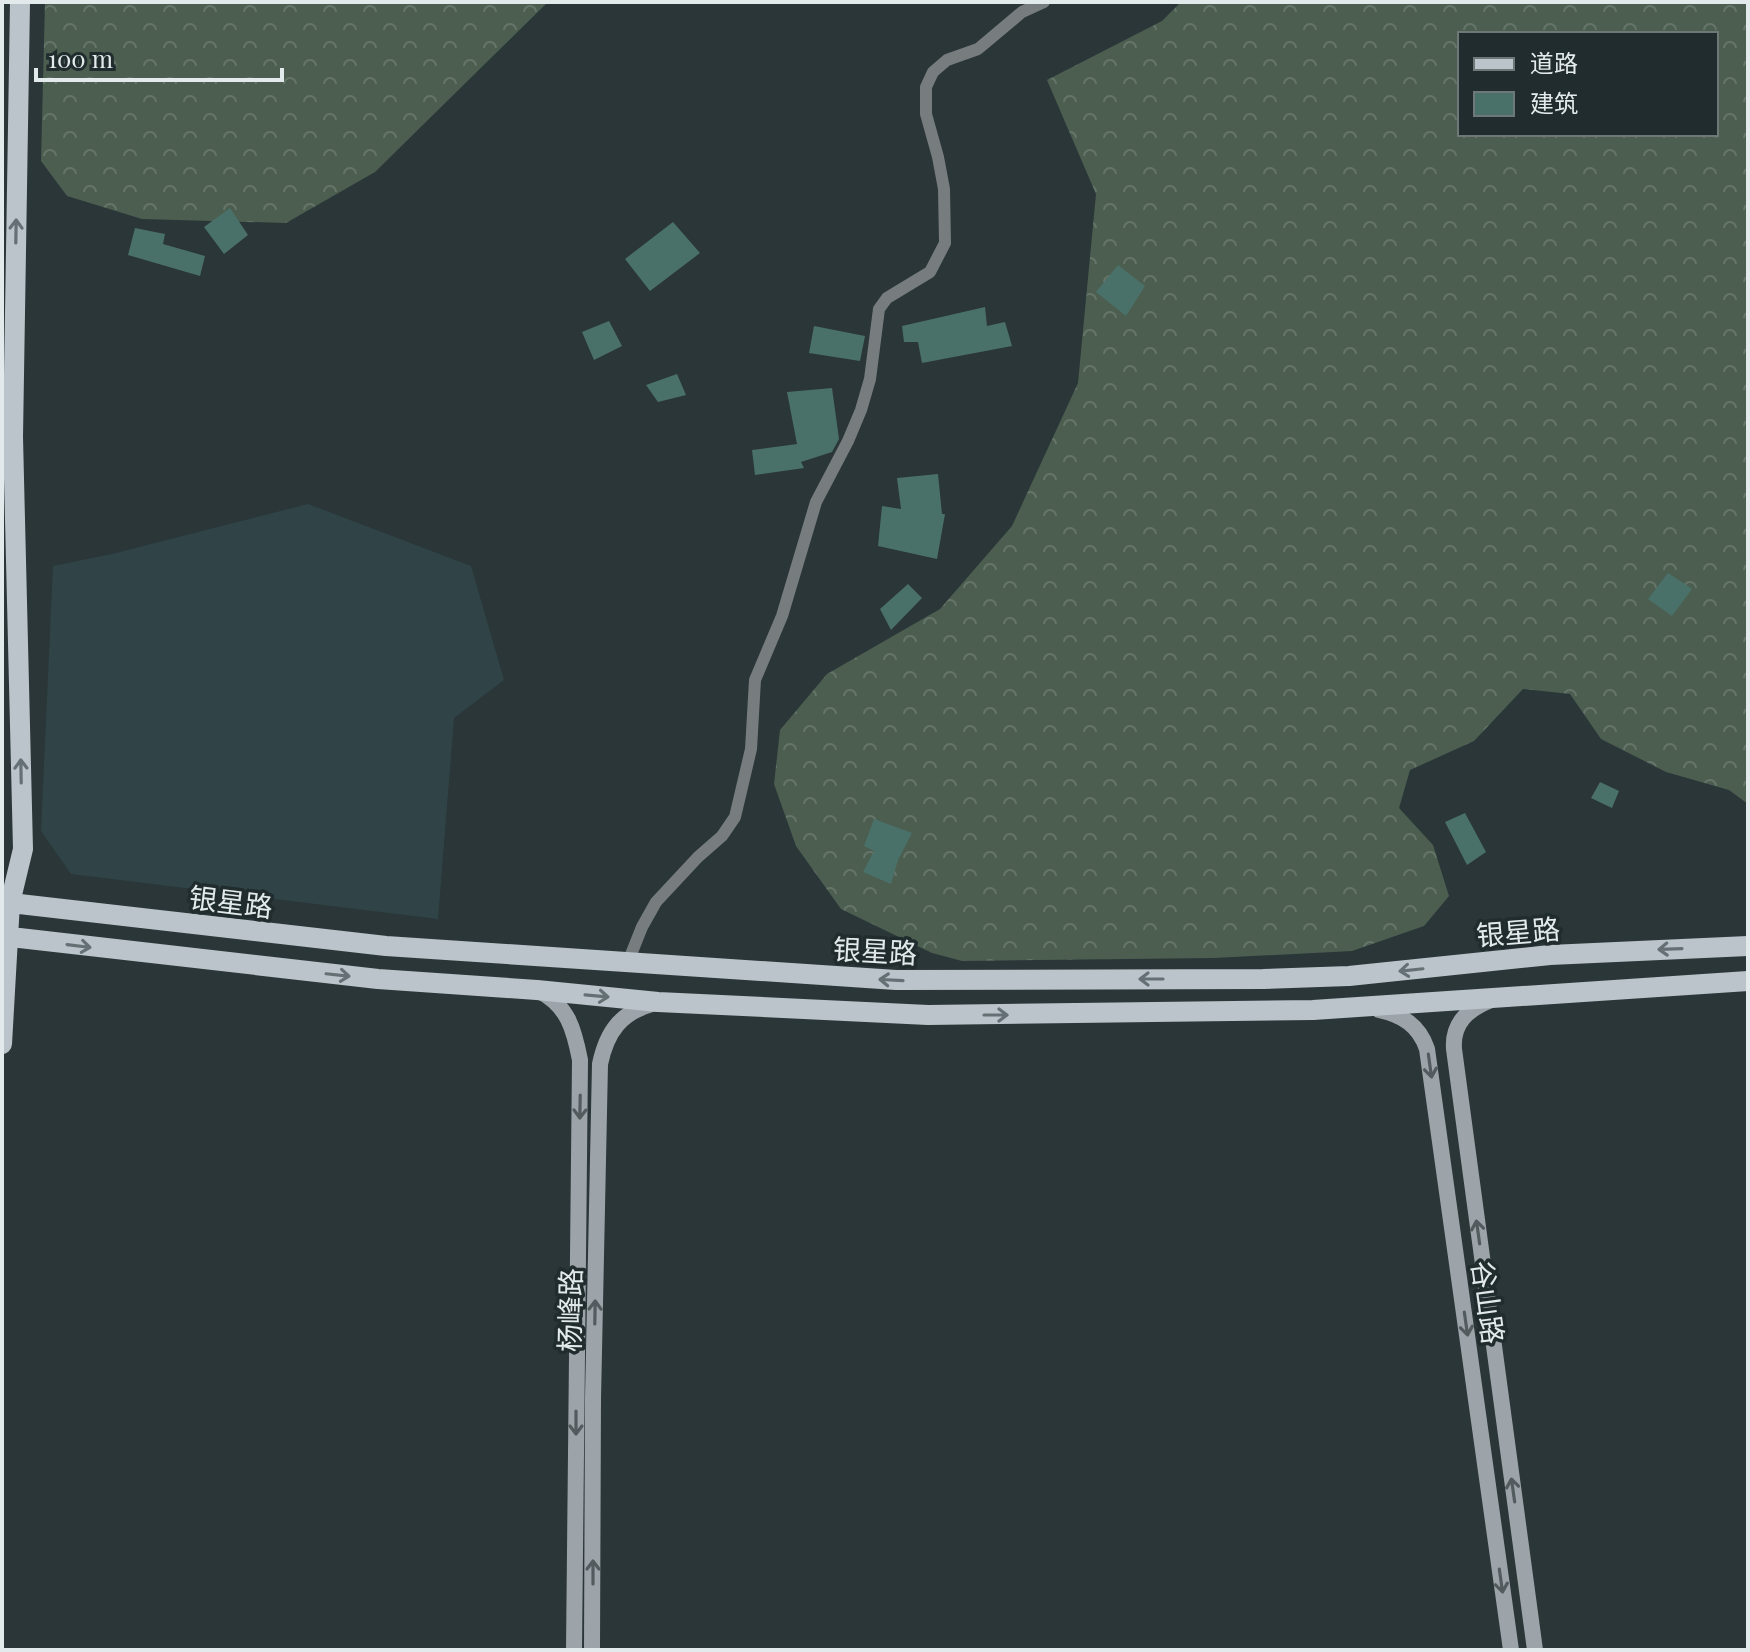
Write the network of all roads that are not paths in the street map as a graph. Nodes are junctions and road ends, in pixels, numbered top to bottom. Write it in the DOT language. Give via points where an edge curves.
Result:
graph roads {
  1 [pos="20,2"];
  2 [pos="1044,2"];
  3 [pos="6,902"];
  4 [pos="6,937"];
  5 [pos="1748,946"];
  6 [pos="628,962"];
  7 [pos="1748,981"];
  8 [pos="537,990"];
  9 [pos="1506,996"];
  10 [pos="658,1002"];
  11 [pos="1357,1007"];
  12 [pos="2,1044"];
  13 [pos="574,1650"];
  14 [pos="592,1650"];
  15 [pos="1511,1650"];
  16 [pos="1535,1650"];
  3 -- 1 [label="main road, one-way" via="23,849 13,437"];
  2 -- 6 [label="street" via="1022,12 978,49 947,60 926,87 926,114 944,189 945,243 930,272 887,298 879,309 861,410 816,502 782,616 755,680 751,749 735,817 656,902"];
  3 -- 4 [label="main road"];
  3 -- 6 [label="main road, 银星路" via="371,944"];
  4 -- 8 [label="main road, one-way" via="332,975"];
  4 -- 12 [label="main road"];
  5 -- 6 [label="main road, 银星路, one-way" via="1550,955 1349,976 1263,979 896,980"];
  7 -- 9 [label="main road"];
  8 -- 10 [label="main road, one-way"];
  8 -- 13 [label="main road, 杨峰路, one-way" via="569,1018 580,1060"];
  9 -- 11 [label="main road"];
  16 -- 9 [label="main road, 谷山路, one-way" via="1453,1034 1468,1012"];
  10 -- 11 [label="main road, one-way" via="928,1015"];
  14 -- 10 [label="main road, 杨峰路, one-way" via="600,1064 621,1019"];
  11 -- 15 [label="main road, 谷山路, one-way" via="1404,1018 1427,1049"];
}
